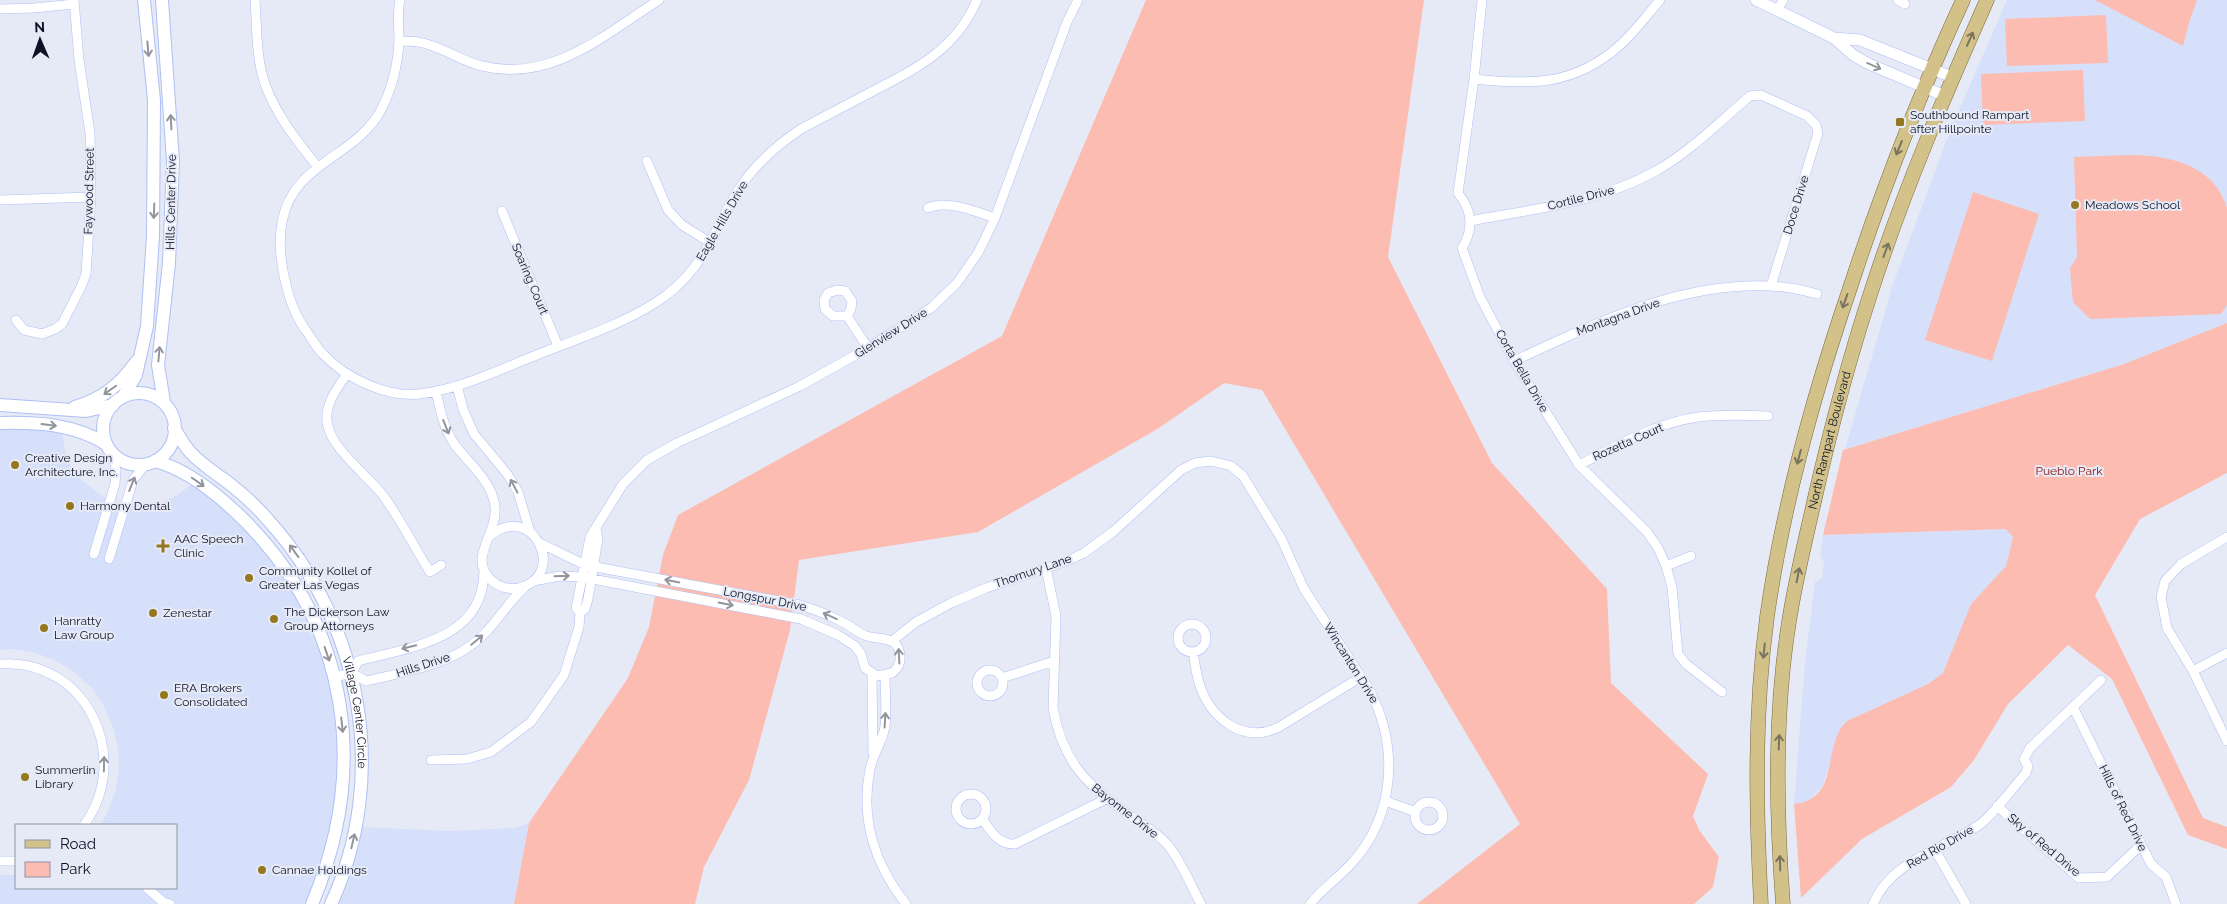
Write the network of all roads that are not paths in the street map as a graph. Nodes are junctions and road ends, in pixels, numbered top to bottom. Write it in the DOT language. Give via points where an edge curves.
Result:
graph roads {
  1 [pos="144,0"];
  2 [pos="162,0"];
  3 [pos="254,0"];
  4 [pos="400,0"];
  5 [pos="659,0"];
  6 [pos="978,0"];
  7 [pos="1078,0"];
  8 [pos="1482,0"];
  9 [pos="1660,0"];
  10 [pos="1756,0"];
  11 [pos="1783,0"];
  12 [pos="1963,0"];
  13 [pos="1987,0"];
  14 [pos="74,2"];
  15 [pos="0,9"];
  16 [pos="1777,11"];
  17 [pos="1834,38"];
  18 [pos="399,41"];
  19 [pos="1931,69"];
  20 [pos="1952,78"];
  21 [pos="1474,79"];
  22 [pos="1923,87"];
  23 [pos="1754,95"];
  24 [pos="1945,96"];
  25 [pos="647,161"];
  26 [pos="316,166"];
  27 [pos="91,197"];
  28 [pos="0,200"];
  29 [pos="928,208"];
  30 [pos="502,211"];
  31 [pos="995,218"];
  32 [pos="1470,221"];
  33 [pos="712,243"];
  34 [pos="1771,286"];
  35 [pos="1816,294"];
  36 [pos="847,316"];
  37 [pos="16,320"];
  38 [pos="558,346"];
  39 [pos="868,348"];
  40 [pos="142,354"];
  41 [pos="1514,361"];
  42 [pos="347,374"];
  43 [pos="457,386"];
  44 [pos="436,391"];
  45 [pos="118,401"];
  46 [pos="164,402"];
  47 [pos="0,405"];
  48 [pos="66,409"];
  49 [pos="1768,416"];
  50 [pos="0,423"];
  51 [pos="174,428"];
  52 [pos="106,444"];
  53 [pos="114,455"];
  54 [pos="1216,461"];
  55 [pos="150,462"];
  56 [pos="1579,465"];
  57 [pos="596,528"];
  58 [pos="530,532"];
  59 [pos="490,536"];
  60 [pos="2227,538"];
  61 [pos="540,543"];
  62 [pos="94,554"];
  63 [pos="1691,556"];
  64 [pos="109,559"];
  65 [pos="584,565"];
  66 [pos="441,566"];
  67 [pos="1666,566"];
  68 [pos="594,567"];
  69 [pos="1046,568"];
  70 [pos="484,570"];
  71 [pos="587,578"];
  72 [pos="530,583"];
  73 [pos="1767,619"];
  74 [pos="1788,623"];
  75 [pos="892,641"];
  76 [pos="1193,652"];
  77 [pos="2227,653"];
  78 [pos="1054,661"];
  79 [pos="0,664"];
  80 [pos="2193,670"];
  81 [pos="352,673"];
  82 [pos="872,675"];
  83 [pos="885,676"];
  84 [pos="334,677"];
  85 [pos="1362,677"];
  86 [pos="1002,678"];
  87 [pos="2101,680"];
  88 [pos="1722,692"];
  89 [pos="2073,707"];
  90 [pos="2227,741"];
  91 [pos="430,760"];
  92 [pos="872,761"];
  93 [pos="1106,799"];
  94 [pos="1385,801"];
  95 [pos="1997,806"];
  96 [pos="1416,812"];
  97 [pos="982,819"];
  98 [pos="85,824"];
  99 [pos="2141,846"];
  100 [pos="1935,850"];
  101 [pos="15,860"];
  102 [pos="0,861"];
  103 [pos="148,889"];
  104 [pos="166,904"];
  105 [pos="312,904"];
  106 [pos="332,904"];
  107 [pos="906,904"];
  108 [pos="1201,904"];
  109 [pos="1310,904"];
  110 [pos="1761,904"];
  111 [pos="1783,904"];
  112 [pos="1873,904"];
  113 [pos="1966,904"];
  114 [pos="2176,904"];
  1 -- 40 [label="main road, Hills Center Drive, one-way" via="154,100 154,182 147,326"];
  46 -- 2 [label="main road, Hills Center Drive, one-way" via="158,365 169,263 173,162"];
  3 -- 26 [label="street" via="266,86 282,120"];
  4 -- 18 [label="street, Eagle Hills Drive"];
  5 -- 18 [label="street" via="564,59 525,70 481,66 419,42"];
  6 -- 33 [label="street, Eagle Hills Drive" via="951,41 921,66 801,128 786,139 760,163 738,191"];
  7 -- 31 [label="street, Glenview Drive"];
  8 -- 21 [label="street"];
  9 -- 21 [label="street" via="1620,46 1582,71 1536,83"];
  10 -- 16 [label="street"];
  11 -- 16 [label="street"];
  12 -- 19 [label="main road, North Rampart Boulevard"];
  20 -- 13 [label="main road, North Rampart Boulevard, one-way"];
  14 -- 15 [label="street"];
  14 -- 27 [label="street, Faywood Street" via="90,133"];
  16 -- 17 [label="street"];
  17 -- 19 [label="street" via="1860,40"];
  17 -- 22 [label="street, one-way" via="1853,55"];
  18 -- 26 [label="street, Eagle Hills Drive" via="395,76 381,110 359,137"];
  19 -- 20 [label="street"];
  19 -- 22 [label="main road, North Rampart Boulevard"];
  20 -- 24 [label="main road, North Rampart Boulevard"];
  21 -- 32 [label="street" via="1458,193 1466,203"];
  22 -- 24 [label="street"];
  22 -- 73 [label="main road, North Rampart Boulevard, one-way" via="1887,178 1822,370 1792,486"];
  23 -- 32 [label="street, Cortile Drive" via="1686,151 1627,186 1592,198"];
  23 -- 34 [label="street, Doce Drive" via="1761,94 1807,116 1816,125 1818,134"];
  74 -- 24 [label="main road, North Rampart Boulevard, one-way" via="1825,454 1872,289"];
  25 -- 33 [label="street" via="668,210 682,226"];
  26 -- 42 [label="street, Eagle Hills Drive" via="289,200 282,220 282,264 294,308 304,328 322,353"];
  27 -- 28 [label="street"];
  27 -- 37 [label="street, Faywood Street" via="86,274 62,324 42,334 24,330"];
  29 -- 31 [label="street" via="962,207"];
  30 -- 38 [label="street, Soaring Court"];
  31 -- 39 [label="street, Glenview Drive" via="978,253 957,283 931,308"];
  32 -- 41 [label="street, Corta Bella Drive" via="1470,235 1462,248 1466,264"];
  33 -- 38 [label="street, Eagle Hills Drive" via="696,266 655,303"];
  34 -- 35 [label="street, Montagna Drive"];
  34 -- 41 [label="street, Montagna Drive" via="1722,288 1658,301 1596,323"];
  36 -- 39 [label="street"];
  38 -- 43 [label="street, Eagle Hills Drive"];
  39 -- 57 [label="street, Glenview Drive" via="800,386 646,460 623,484"];
  40 -- 45 [label="main road, Hills Center Drive" via="133,381"];
  40 -- 48 [label="main road, one-way" via="110,392 86,404"];
  41 -- 56 [label="street, Corta Bella Drive"];
  42 -- 44 [label="street, Eagle Hills Drive" via="369,385 396,392 423,394"];
  42 -- 66 [label="street" via="328,407 330,434 382,495 430,572"];
  43 -- 44 [label="street, Eagle Hills Drive"];
  58 -- 43 [label="street, one-way" via="518,492 474,434"];
  44 -- 59 [label="street, Hills Drive, one-way" via="450,437 492,494 496,513"];
  45 -- 46 [label="main road" via="144,394"];
  45 -- 48 [label="main road" via="92,410"];
  45 -- 52 [label="main road" via="104,421"];
  46 -- 51 [label="main road, Village Center Circle" via="172,414"];
  47 -- 48 [label="main road"];
  49 -- 56 [label="street, Rozetta Court" via="1698,417 1677,422 1646,432"];
  50 -- 52 [label="main road, one-way" via="32,423 72,429"];
  51 -- 55 [label="main road" via="169,449"];
  81 -- 51 [label="main road, Village Center Circle, one-way" via="327,605 296,554 254,505 193,455"];
  52 -- 53 [label="main road"];
  53 -- 55 [label="main road, Village Center Circle" via="127,463"];
  53 -- 62 [label="street" via="115,484"];
  54 -- 69 [label="street, Thornury Lane" via="1200,461 1185,467 1100,543 1068,561"];
  54 -- 85 [label="street, Wincanton Drive" via="1231,466 1243,476 1281,538 1304,589"];
  64 -- 55 [label="street, one-way" via="133,480"];
  55 -- 84 [label="main road, Village Center Circle, one-way" via="180,470 213,493 269,548 292,578 307,606"];
  56 -- 67 [label="street, Corta Bella Drive" via="1647,532"];
  57 -- 65 [label="street, Glenview Drive" via="590,537"];
  57 -- 68 [label="street, Glenview Drive" via="598,539"];
  58 -- 59 [label="street" via="513,527 501,529"];
  58 -- 61 [label="street"];
  59 -- 70 [label="street, Hills Drive" via="482,553"];
  60 -- 80 [label="street" via="2186,560 2165,581 2161,597 2167,628"];
  61 -- 65 [label="street, Longspur Drive"];
  61 -- 72 [label="street, Hills Drive" via="543,563"];
  63 -- 67 [label="street"];
  65 -- 68 [label="street, Longspur Drive"];
  65 -- 71 [label="street, Glenview Drive"];
  67 -- 88 [label="street, Corta Bella Drive" via="1672,587 1678,654"];
  68 -- 71 [label="street, Glenview Drive"];
  75 -- 68 [label="street, Longspur Drive, one-way" via="873,639 832,616 800,605"];
  69 -- 75 [label="street, Thornury Lane" via="951,603 916,622"];
  69 -- 78 [label="street, Bayonne Drive" via="1056,616"];
  70 -- 72 [label="street" via="500,586 511,588"];
  70 -- 81 [label="street, Hills Drive, one-way" via="484,588 471,616 432,641 358,660"];
  72 -- 71 [label="street, Longspur Drive, one-way" via="560,576"];
  71 -- 82 [label="street, Longspur Drive, one-way" via="801,619 855,646"];
  71 -- 91 [label="street, Glenview Drive" via="585,609 580,613 579,627 564,675 531,722 491,752 467,759"];
  81 -- 72 [label="street, Hills Drive, one-way" via="366,681 452,657 488,630 508,603"];
  73 -- 74 [label="main road"];
  73 -- 110 [label="main road, North Rampart Boulevard, one-way" via="1758,717 1756,791"];
  111 -- 74 [label="main road, North Rampart Boulevard, one-way" via="1778,788"];
  83 -- 75 [label="street, one-way" via="895,671 900,661 899,649"];
  76 -- 85 [label="street" via="1196,674 1207,701 1226,723 1249,733 1265,733 1279,727"];
  77 -- 80 [label="street"];
  78 -- 86 [label="street"];
  78 -- 93 [label="street, Bayonne Drive" via="1053,708 1060,737 1073,764"];
  98 -- 79 [label="street, one-way" via="100,792 105,762 92,714 72,688 51,674 26,666"];
  80 -- 90 [label="street"];
  81 -- 84 [label="street, Hills Drive"];
  106 -- 81 [label="main road, Village Center Circle, one-way" via="352,846 361,789 361,728"];
  82 -- 83 [label="street"];
  82 -- 92 [label="street"];
  92 -- 83 [label="street, one-way" via="885,726"];
  84 -- 105 [label="main road, Village Center Circle, one-way" via="344,739 342,799 334,846"];
  85 -- 94 [label="street, Wincanton Drive" via="1377,704 1388,737 1390,771"];
  87 -- 89 [label="street, Red Rio Drive"];
  89 -- 95 [label="street, Red Rio Drive" via="2030,748 2024,759 2028,766 2026,773"];
  89 -- 99 [label="street, Hills of Red Drive"];
  92 -- 107 [label="street" via="867,805 872,842 886,876"];
  93 -- 97 [label="street" via="1015,844 999,840"];
  93 -- 108 [label="street, Bayonne Drive" via="1166,844 1180,862"];
  94 -- 96 [label="street"];
  94 -- 109 [label="street, Wincanton Drive" via="1379,821 1362,850"];
  95 -- 99 [label="street, Sky of Red Drive" via="2079,878 2107,877"];
  95 -- 100 [label="street, Red Rio Drive" via="1981,824"];
  99 -- 114 [label="street, Hills of Red Drive" via="2151,864 2166,877"];
  100 -- 112 [label="street, Red Rio Drive" via="1898,871 1878,892"];
  100 -- 113 [label="street"];
  101 -- 102 [label="street"];
  103 -- 104 [label="street"];
}
